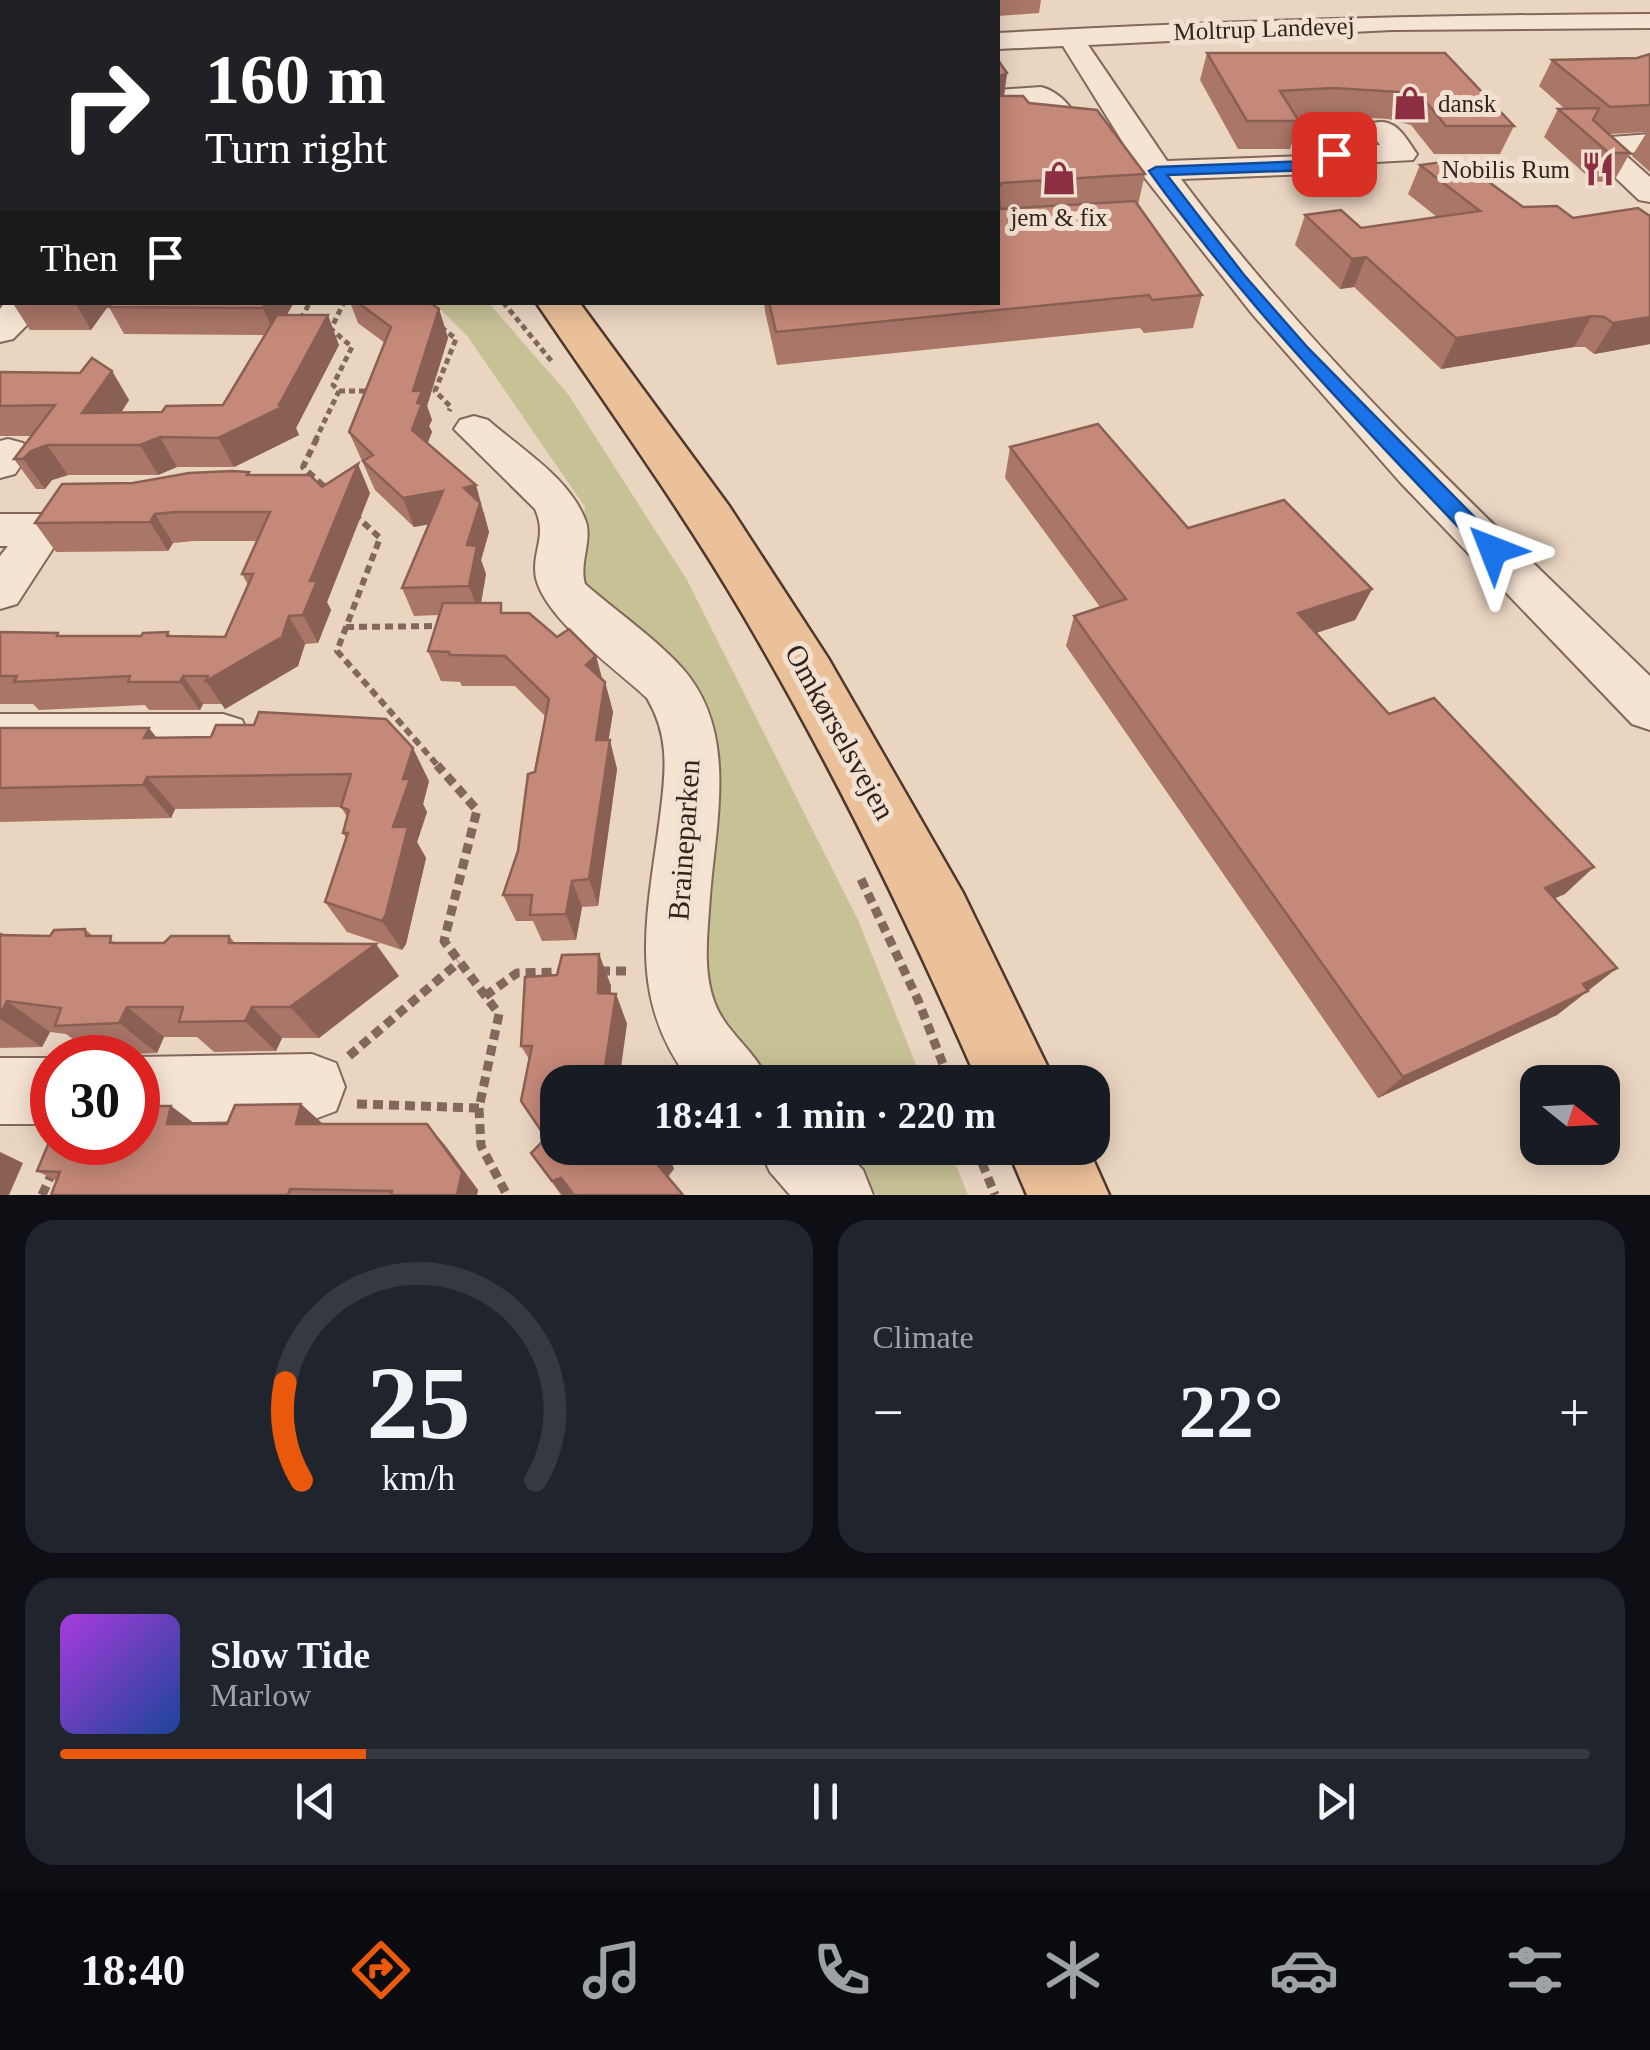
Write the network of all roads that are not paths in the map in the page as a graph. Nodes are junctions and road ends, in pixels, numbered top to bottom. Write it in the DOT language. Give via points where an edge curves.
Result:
graph roads {
  1 [pos="1650,20"];
  2 [pos="1070,37"];
  3 [pos="1000,40"];
  4 [pos="1000,98"];
  5 [pos="1111,106"];
  6 [pos="1059,111"];
  7 [pos="1000,116"];
  8 [pos="1314,124"];
  9 [pos="1383,130"];
  10 [pos="1650,143"];
  11 [pos="1334,154"];
  12 [pos="1156,171"];
  13 [pos="1650,193"];
  14 [pos="25,305"];
  15 [pos="535,305"];
  16 [pos="559,305"];
  17 [pos="0,331"];
  18 [pos="628,402"];
  19 [pos="474,429"];
  20 [pos="37,518"];
  21 [pos="0,592"];
  22 [pos="1650,709"];
  23 [pos="0,736"];
  24 [pos="223,736"];
  25 [pos="719,1065"];
  26 [pos="1009,1065"];
  27 [pos="312,1087"];
  28 [pos="160,1090"];
  29 [pos="30,1091"];
  30 [pos="0,1092"];
  31 [pos="810,1165"];
  32 [pos="1054,1165"];
  33 [pos="838,1195"];
  34 [pos="1068,1195"];
  1 -- 2 [label="street, Moltrup Landevej"];
  2 -- 3 [label="street, Moltrup Landevej"];
  2 -- 5 [label="street"];
  4 -- 6 [label="street" via="1040,95"];
  5 -- 6 [label="street"];
  5 -- 12 [label="street"];
  6 -- 7 [label="street"];
  8 -- 11 [label="street"];
  9 -- 11 [label="street" via="1402,154"];
  10 -- 13 [label="street" via="1596,145"];
  11 -- 12 [label="street" via="1311,165"];
  12 -- 22 [label="street" via="1169,216"];
  14 -- 17 [label="street"];
  15 -- 18 [label="main road, Omkørselsvejen"];
  16 -- 18 [label="main road, Omkørselsvejen" via="592,342"];
  18 -- 26 [label="main road, Omkørselsvejen" via="718,528 821,692 944,920"];
  19 -- 25 [label="street, Braineparken" via="553,501 565,526 558,571 564,593 664,684 683,713 694,756 676,955 684,1014"];
  20 -- 21 [label="street"];
  23 -- 24 [label="street"];
  27 -- 28 [label="street"];
  29 -- 30 [label="street"];
  31 -- 33 [label="street"];
  32 -- 34 [label="main road"];
}
